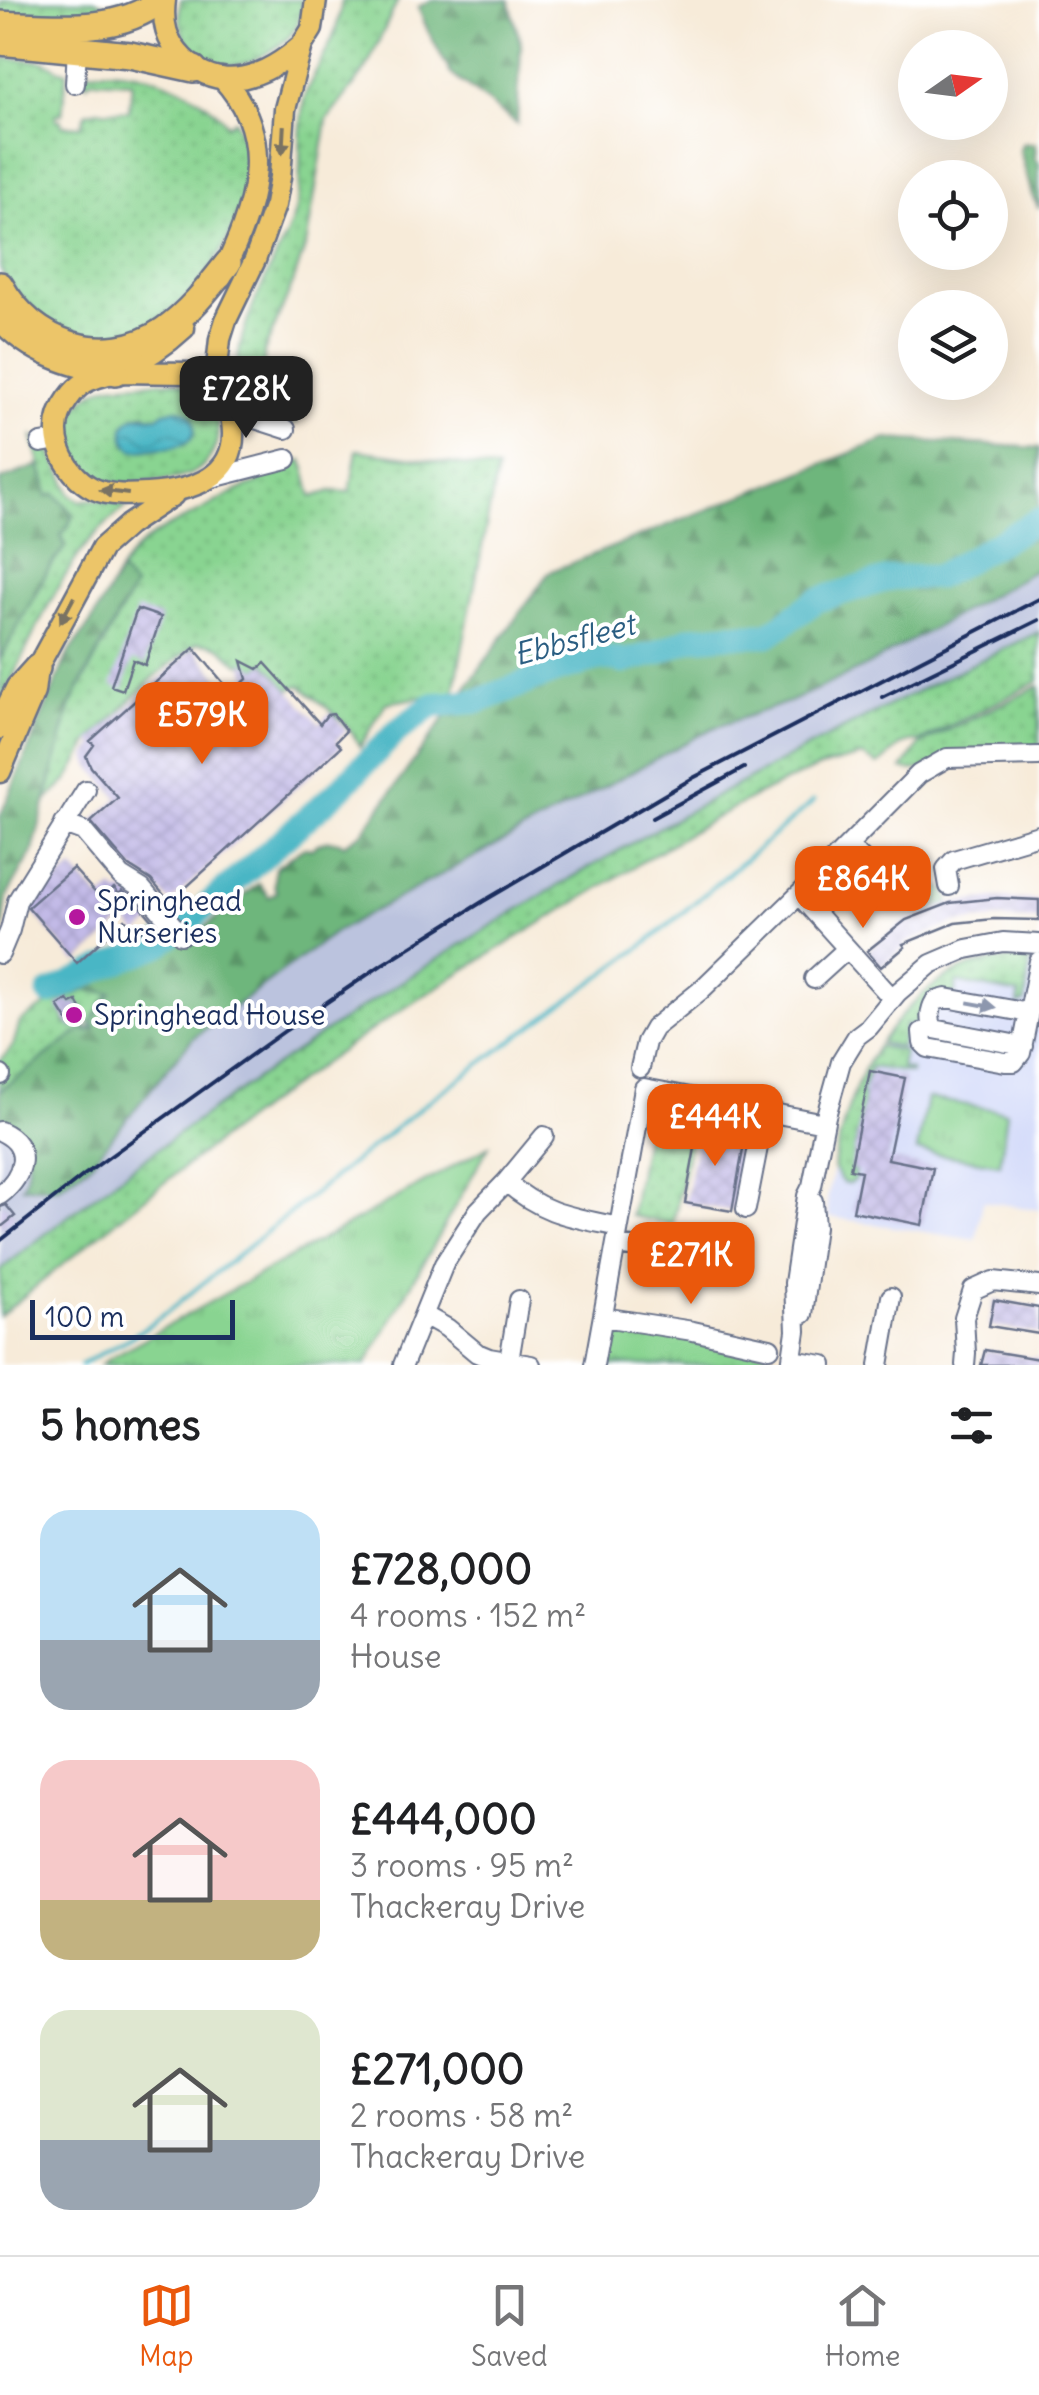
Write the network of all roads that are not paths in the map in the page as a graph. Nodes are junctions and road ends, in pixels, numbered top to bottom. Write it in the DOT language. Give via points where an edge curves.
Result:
graph roads {
  1 [pos="162,0"];
  2 [pos="316,0"];
  3 [pos="0,24"];
  4 [pos="0,42"];
  5 [pos="302,44"];
  6 [pos="77,48"];
  7 [pos="194,70"];
  8 [pos="222,78"];
  9 [pos="74,84"];
  10 [pos="228,263"];
  11 [pos="0,285"];
  12 [pos="0,316"];
  13 [pos="116,372"];
  14 [pos="221,394"];
  15 [pos="286,430"];
  16 [pos="288,459"];
  17 [pos="212,478"];
  18 [pos="180,492"];
  19 [pos="37,668"];
  20 [pos="0,726"];
  21 [pos="1039,756"];
  22 [pos="0,772"];
  23 [pos="86,790"];
  24 [pos="64,824"];
  25 [pos="1039,834"];
  26 [pos="848,846"];
  27 [pos="949,886"];
  28 [pos="895,894"];
  29 [pos="799,896"];
  30 [pos="175,928"];
  31 [pos="1039,944"];
  32 [pos="848,949"];
  33 [pos="0,954"];
  34 [pos="1039,962"];
  35 [pos="814,980"];
  36 [pos="892,998"];
  37 [pos="1029,1013"];
  38 [pos="640,1068"];
  39 [pos="765,1111"];
  40 [pos="824,1122"];
  41 [pos="0,1130"];
  42 [pos="544,1136"];
  43 [pos="506,1182"];
  44 [pos="0,1195"];
  45 [pos="746,1209"];
  46 [pos="618,1236"];
  47 [pos="731,1262"];
  48 [pos="1039,1286"];
  49 [pos="891,1297"];
  50 [pos="523,1299"];
  51 [pos="424,1314"];
  52 [pos="602,1317"];
  53 [pos="770,1348"];
  54 [pos="502,1362"];
  55 [pos="791,1362"];
  56 [pos="403,1365"];
  57 [pos="531,1365"];
  58 [pos="594,1365"];
  59 [pos="824,1365"];
  60 [pos="879,1365"];
  61 [pos="965,1365"];
  1 -- 3 [label="highway" via="138,16 102,24"];
  1 -- 7 [label="main road" via="168,40"];
  2 -- 5 [label="main road"];
  4 -- 6 [label="highway"];
  5 -- 8 [label="main road" via="266,70"];
  5 -- 14 [label="main road, one-way" via="285,109 275,205 226,320 218,356"];
  6 -- 7 [label="highway"];
  6 -- 9 [label="street"];
  7 -- 8 [label="main road"];
  8 -- 10 [label="main road" via="243,106 257,150 253,192"];
  10 -- 11 [label="highway" via="162,331 106,349 48,336 26,320"];
  10 -- 13 [label="main road" via="200,313 174,338"];
  12 -- 13 [label="highway" via="48,354"];
  13 -- 14 [label="main road" via="190,373"];
  18 -- 13 [label="main road, one-way" via="94,489 49,442 50,416 70,395"];
  14 -- 15 [label="street" via="255,419"];
  14 -- 17 [label="main road" via="232,418 232,447"];
  16 -- 17 [label="street"];
  17 -- 18 [label="main road"];
  18 -- 19 [label="main road, one-way" via="102,548"];
  19 -- 20 [label="highway"];
  19 -- 22 [label="main road" via="34,692"];
  21 -- 26 [label="street" via="947,758 912,780"];
  23 -- 24 [label="street"];
  24 -- 30 [label="street" via="83,832"];
  24 -- 33 [label="street" via="17,902"];
  25 -- 27 [label="street" via="954,860 946,869"];
  26 -- 28 [label="street"];
  26 -- 29 [label="street"];
  29 -- 32 [label="street"];
  29 -- 38 [label="street" via="654,1028"];
  31 -- 36 [label="street" via="966,949 918,972"];
  32 -- 35 [label="street"];
  32 -- 36 [label="street"];
  34 -- 37 [label="street"];
  36 -- 40 [label="street" via="847,1050"];
  37 -- 37 [label="street, one-way" via="1023,1046 932,1027 930,1019 942,998"];
  39 -- 40 [label="street"];
  39 -- 45 [label="street"];
  39 -- 46 [label="street" via="634,1086"];
  40 -- 55 [label="street" via="812,1186 816,1227"];
  41 -- 44 [label="street" via="15,1140 22,1163"];
  42 -- 43 [label="street"];
  43 -- 46 [label="street" via="548,1211"];
  43 -- 51 [label="street" via="444,1264"];
  46 -- 47 [label="street"];
  46 -- 52 [label="street"];
  48 -- 61 [label="street" via="992,1280 973,1290 964,1318"];
  49 -- 60 [label="street"];
  50 -- 54 [label="street"];
  51 -- 54 [label="street" via="477,1353"];
  51 -- 56 [label="street"];
  52 -- 53 [label="street"];
  52 -- 58 [label="street"];
  54 -- 57 [label="street"];
  55 -- 59 [label="street"];
}
